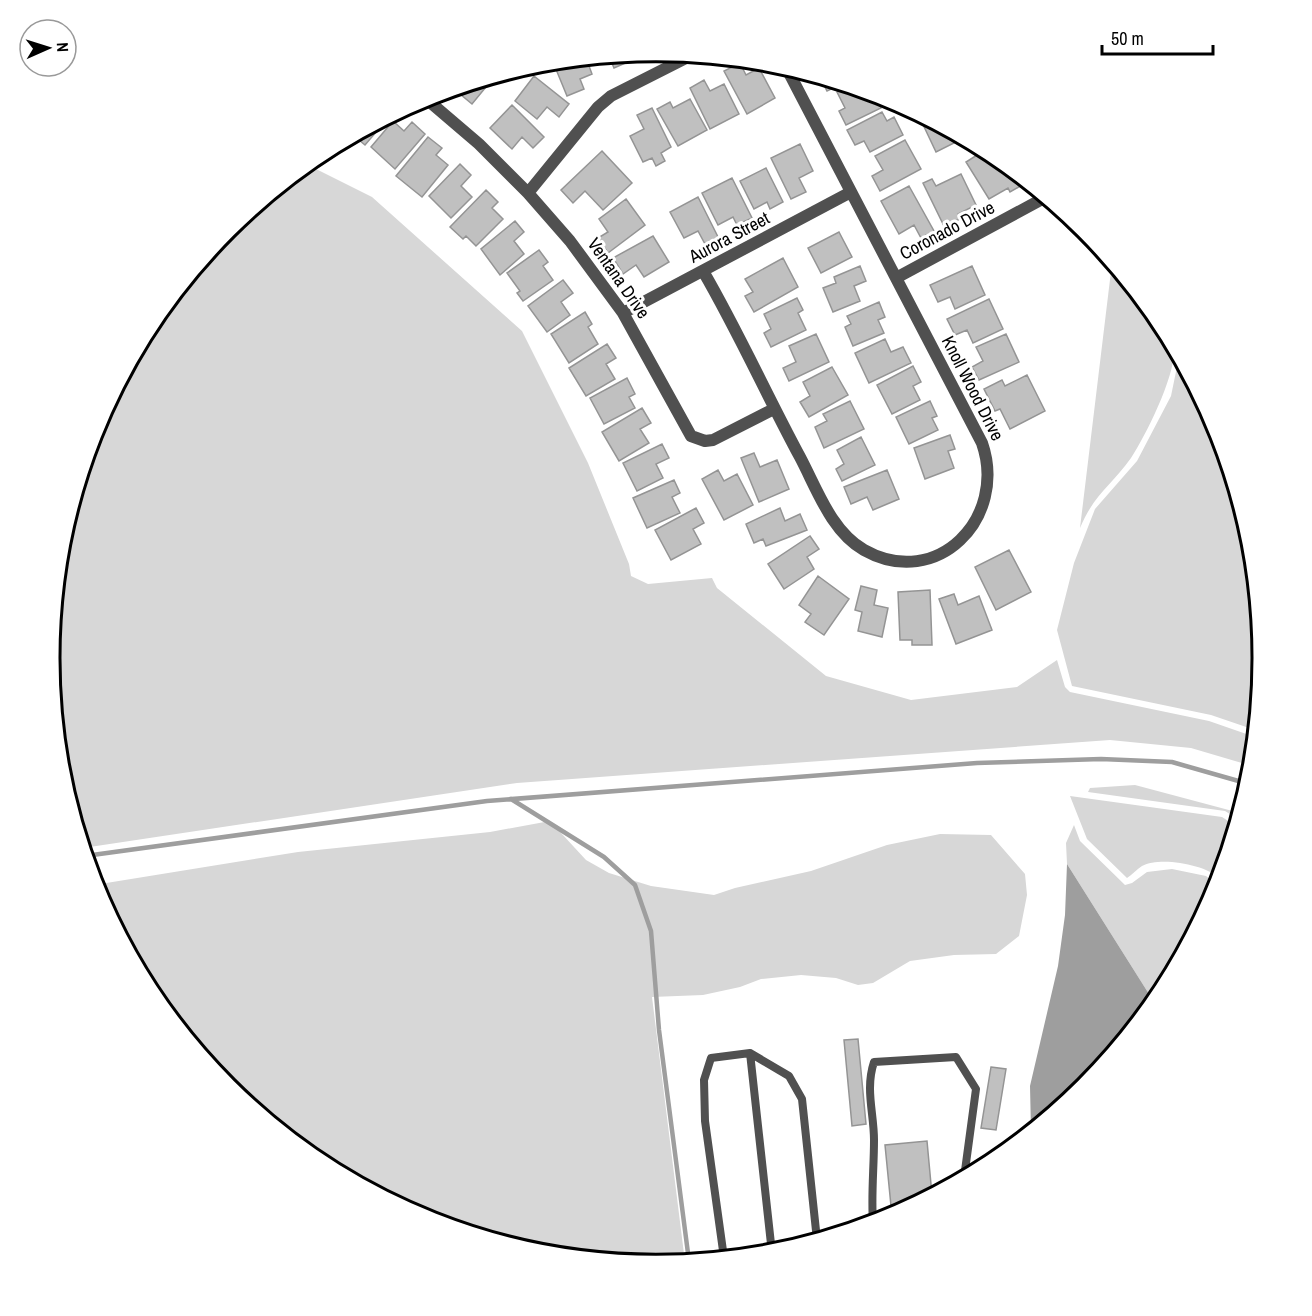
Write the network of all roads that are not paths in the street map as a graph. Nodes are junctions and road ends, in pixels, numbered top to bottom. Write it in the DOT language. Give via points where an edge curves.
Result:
graph roads {
  1 [pos="677,63"];
  2 [pos="792,78"];
  3 [pos="433,105"];
  4 [pos="851,192"];
  5 [pos="528,194"];
  6 [pos="1038,201"];
  7 [pos="703,271"];
  8 [pos="896,278"];
  9 [pos="623,313"];
  10 [pos="774,409"];
  11 [pos="750,1053"];
  12 [pos="965,1167"];
  13 [pos="872,1213"];
  14 [pos="817,1232"];
  15 [pos="771,1243"];
  16 [pos="723,1250"];
  1 -- 5 [label="street" via="611,96 598,107"];
  2 -- 4 [label="street, Knoll Wood Drive"];
  3 -- 5 [label="street, Ventana Drive" via="479,144"];
  4 -- 7 [label="street, Aurora Street"];
  4 -- 8 [label="street, Knoll Wood Drive"];
  5 -- 9 [label="street, Ventana Drive" via="576,248"];
  6 -- 8 [label="street, Coronado Drive"];
  7 -- 9 [label="street, Aurora Street"];
  7 -- 10 [label="street, Knoll Wood Drive"];
  8 -- 10 [label="street, Knoll Wood Drive" via="986,456 987,495 970,531 950,548 913,561 887,559 862,549 834,521"];
  9 -- 10 [label="street, Ventana Drive" via="692,436 713,440"];
  11 -- 14 [label="lane" via="789,1076 802,1099"];
  11 -- 15 [label="lane"];
  11 -- 16 [label="lane" via="711,1058 704,1080 705,1121"];
  12 -- 13 [label="lane" via="976,1089 956,1057 874,1062 868,1079 874,1139"];
}
